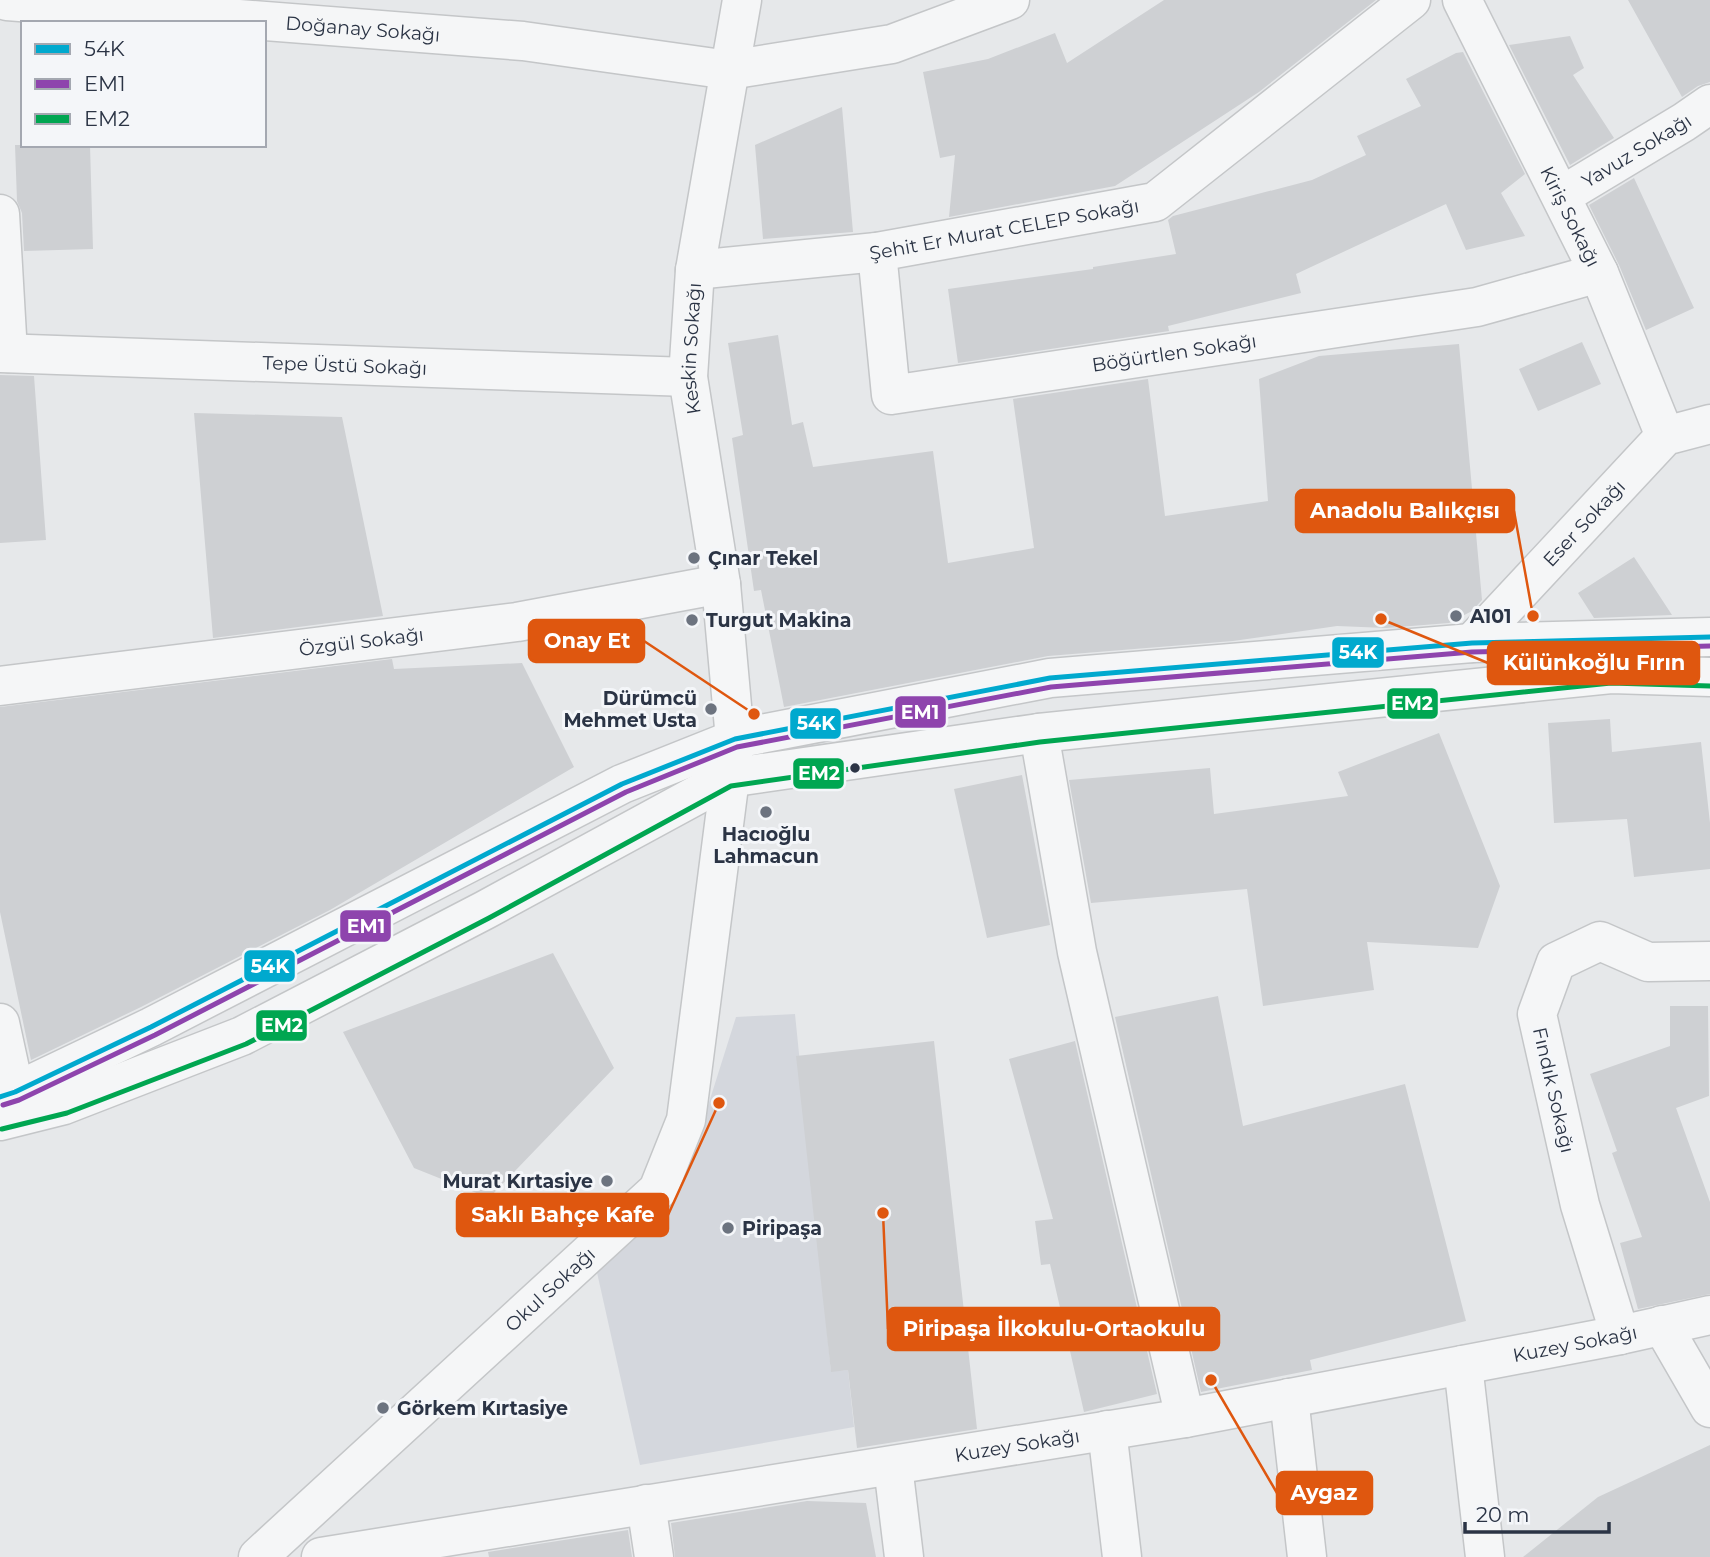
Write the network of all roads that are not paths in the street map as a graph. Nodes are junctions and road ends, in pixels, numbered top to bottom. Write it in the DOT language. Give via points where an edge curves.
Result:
graph roads {
  1 [pos="7,0"];
  2 [pos="742,0"];
  3 [pos="1010,0"];
  4 [pos="1411,0"];
  5 [pos="1462,0"];
  6 [pos="0,11"];
  7 [pos="729,70"];
  8 [pos="1710,104"];
  9 [pos="1561,196"];
  10 [pos="0,214"];
  11 [pos="877,252"];
  12 [pos="695,270"];
  13 [pos="1599,273"];
  14 [pos="4,353"];
  15 [pos="688,377"];
  16 [pos="1710,424"];
  17 [pos="1665,436"];
  18 [pos="721,584"];
  19 [pos="1710,637"];
  20 [pos="1472,643"];
  21 [pos="1710,677"];
  22 [pos="0,687"];
  23 [pos="1039,733"];
  24 [pos="735,739"];
  25 [pos="728,778"];
  26 [pos="1710,961"];
  27 [pos="0,1023"];
  28 [pos="5,1103"];
  29 [pos="1710,1315"];
  30 [pos="1662,1325"];
  31 [pos="1620,1335"];
  32 [pos="1463,1365"];
  33 [pos="1289,1398"];
  34 [pos="1710,1408"];
  35 [pos="1185,1418"];
  36 [pos="1107,1430"];
  37 [pos="894,1466"];
  38 [pos="646,1504"];
  39 [pos="414,1549"];
  40 [pos="258,1557"];
  41 [pos="321,1557"];
  42 [pos="654,1557"];
  43 [pos="904,1557"];
  44 [pos="1122,1557"];
  45 [pos="1307,1557"];
  46 [pos="1485,1557"];
  1 -- 6 [label="street, Doğanay Sokağı"];
  1 -- 7 [label="street, Doğanay Sokağı" via="523,41"];
  2 -- 7 [label="street, Keskin Sokağı"];
  3 -- 7 [label="street, Doğanay Sokağı" via="892,44"];
  4 -- 11 [label="street, Şehit Er Murat CELEP Sokağı" via="1155,202"];
  5 -- 9 [label="street, Kiriş Sokağı"];
  7 -- 12 [label="street, Keskin Sokağı"];
  8 -- 9 [label="street, Yavuz Sokağı"];
  9 -- 13 [label="street, Kiriş Sokağı"];
  10 -- 14 [label="street"];
  11 -- 12 [label="street, Şehit Er Murat CELEP Sokağı"];
  11 -- 13 [label="street, Böğürtlen Sokağı" via="891,395 1477,307"];
  12 -- 15 [label="street, Keskin Sokağı"];
  13 -- 17 [label="street, Kiriş Sokağı"];
  14 -- 15 [label="street, Tepe Üstü Sokağı"];
  15 -- 18 [label="street, Keskin Sokağı"];
  16 -- 17 [label="street"];
  17 -- 20 [label="street, Eser Sokağı"];
  18 -- 22 [label="street, Özgül Sokağı" via="517,622"];
  18 -- 24 [label="street, Keskin Sokağı"];
  19 -- 20 [label="street"];
  20 -- 24 [label="street" via="1050,678"];
  21 -- 23 [label="street" via="1611,674"];
  23 -- 25 [label="street"];
  23 -- 35 [label="street" via="1077,952"];
  24 -- 25 [label="street, Okul Sokağı"];
  24 -- 28 [label="street" via="622,783"];
  25 -- 28 [label="street" via="242,1036 64,1105"];
  25 -- 40 [label="street, Okul Sokağı" via="686,1120 658,1191"];
  26 -- 31 [label="street, Fındık Sokağı" via="1648,962 1600,941 1556,962 1537,1014 1580,1205"];
  27 -- 28 [label="street"];
  29 -- 30 [label="street, Kuzey Sokağı"];
  30 -- 31 [label="street, Kuzey Sokağı"];
  30 -- 34 [label="street"];
  31 -- 32 [label="street, Kuzey Sokağı"];
  32 -- 33 [label="street, Kuzey Sokağı"];
  32 -- 46 [label="street"];
  33 -- 35 [label="street, Kuzey Sokağı"];
  33 -- 45 [label="street"];
  35 -- 36 [label="street, Kuzey Sokağı"];
  36 -- 37 [label="street, Kuzey Sokağı"];
  36 -- 44 [label="street"];
  37 -- 38 [label="street, Kuzey Sokağı"];
  37 -- 43 [label="street"];
  38 -- 39 [label="street, Kuzey Sokağı"];
  38 -- 42 [label="street"];
  39 -- 41 [label="street, Kuzey Sokağı"];
}
